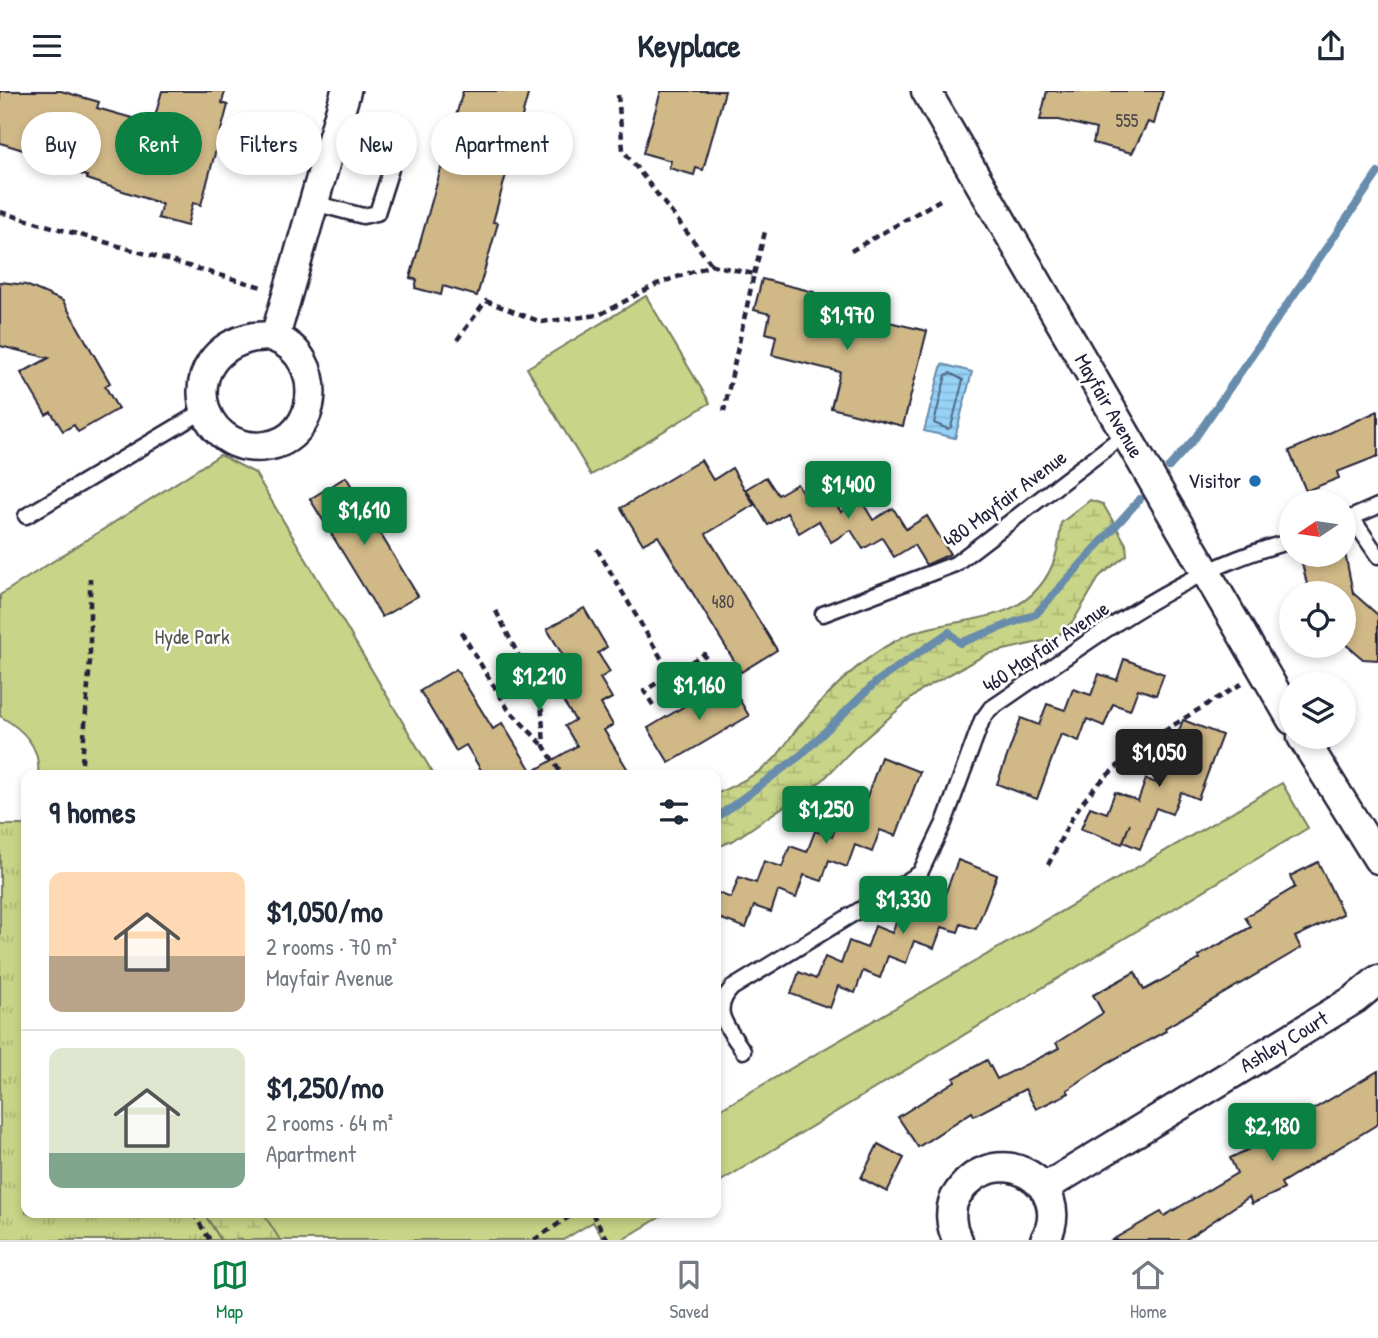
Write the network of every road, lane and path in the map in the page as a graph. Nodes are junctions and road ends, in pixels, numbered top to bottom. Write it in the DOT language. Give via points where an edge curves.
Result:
graph roads {
  1 [pos="346,91"];
  2 [pos="926,91"];
  3 [pos="618,95"];
  4 [pos="333,138"];
  5 [pos="940,200"];
  6 [pos="314,203"];
  7 [pos="0,212"];
  8 [pos="765,232"];
  9 [pos="851,251"];
  10 [pos="712,265"];
  11 [pos="754,274"];
  12 [pos="289,295"];
  13 [pos="275,337"];
  14 [pos="457,340"];
  15 [pos="205,410"];
  16 [pos="724,411"];
  17 [pos="1125,434"];
  18 [pos="1378,506"];
  19 [pos="26,516"];
  20 [pos="1356,516"];
  21 [pos="1356,530"];
  22 [pos="1279,544"];
  23 [pos="597,549"];
  24 [pos="1378,556"];
  25 [pos="1206,570"];
  26 [pos="90,578"];
  27 [pos="496,611"];
  28 [pos="823,614"];
  29 [pos="461,632"];
  30 [pos="683,667"];
  31 [pos="711,667"];
  32 [pos="1262,672"];
  33 [pos="671,674"];
  34 [pos="664,679"];
  35 [pos="692,681"];
  36 [pos="672,693"];
  37 [pos="1279,699"];
  38 [pos="653,705"];
  39 [pos="544,746"];
  40 [pos="1309,749"];
  41 [pos="81,770"];
  42 [pos="559,770"];
  43 [pos="1378,859"];
  44 [pos="1048,865"];
  45 [pos="1378,980"];
  46 [pos="721,999"];
  47 [pos="721,1014"];
  48 [pos="743,1052"];
  49 [pos="1044,1188"];
  50 [pos="195,1218"];
  51 [pos="568,1218"];
  52 [pos="595,1218"];
  53 [pos="210,1240"];
  54 [pos="534,1240"];
  55 [pos="608,1240"];
  56 [pos="958,1240"];
  57 [pos="1045,1240"];
  1 -- 4 [label="street"];
  2 -- 17 [label="street, Mayfair Avenue"];
  3 -- 10 [label="path" via="624,150"];
  4 -- 6 [label="street"];
  4 -- 6 [label="lane" via="382,150 391,169 377,213 363,216"];
  5 -- 9 [label="path"];
  6 -- 12 [label="street"];
  7 -- 12 [label="path"];
  8 -- 11 [label="path"];
  10 -- 11 [label="path"];
  10 -- 14 [label="path" via="657,284 599,315 541,322 486,301"];
  11 -- 16 [label="path"];
  12 -- 13 [label="street"];
  13 -- 15 [label="street" via="237,340 221,350 202,384"];
  13 -- 15 [label="street" via="294,351 311,379 304,421 274,444 246,446 228,439"];
  15 -- 19 [label="lane"];
  17 -- 25 [label="street, Mayfair Avenue"];
  17 -- 28 [label="lane, 480 Mayfair Avenue" via="955,564"];
  18 -- 20 [label="lane"];
  21 -- 24 [label="lane"];
  22 -- 25 [label="lane"];
  23 -- 33 [label="path"];
  25 -- 32 [label="street, Mayfair Avenue"];
  25 -- 46 [label="lane, 460 Mayfair Avenue" via="990,709 920,873"];
  26 -- 41 [label="path" via="90,660"];
  27 -- 39 [label="path" via="541,700"];
  29 -- 39 [label="path" via="508,709"];
  30 -- 31 [label="path" via="704,655"];
  30 -- 33 [label="path"];
  30 -- 35 [label="path"];
  32 -- 37 [label="street, Mayfair Avenue"];
  32 -- 44 [label="path" via="1172,723 1106,776 1081,803"];
  33 -- 34 [label="path"];
  34 -- 36 [label="path"];
  34 -- 38 [label="path" via="644,691"];
  39 -- 42 [label="path"];
  40 -- 43 [label="street"];
  45 -- 49 [label="street, Ashley Court" via="1355,999"];
  47 -- 48 [label="lane, 460 Mayfair Avenue"];
  49 -- 56 [label="street" via="1021,1170 1004,1166 983,1169 968,1178 951,1215"];
  49 -- 57 [label="street" via="1052,1217"];
  50 -- 53 [label="path"];
  51 -- 54 [label="path"];
  52 -- 55 [label="path"];
}
